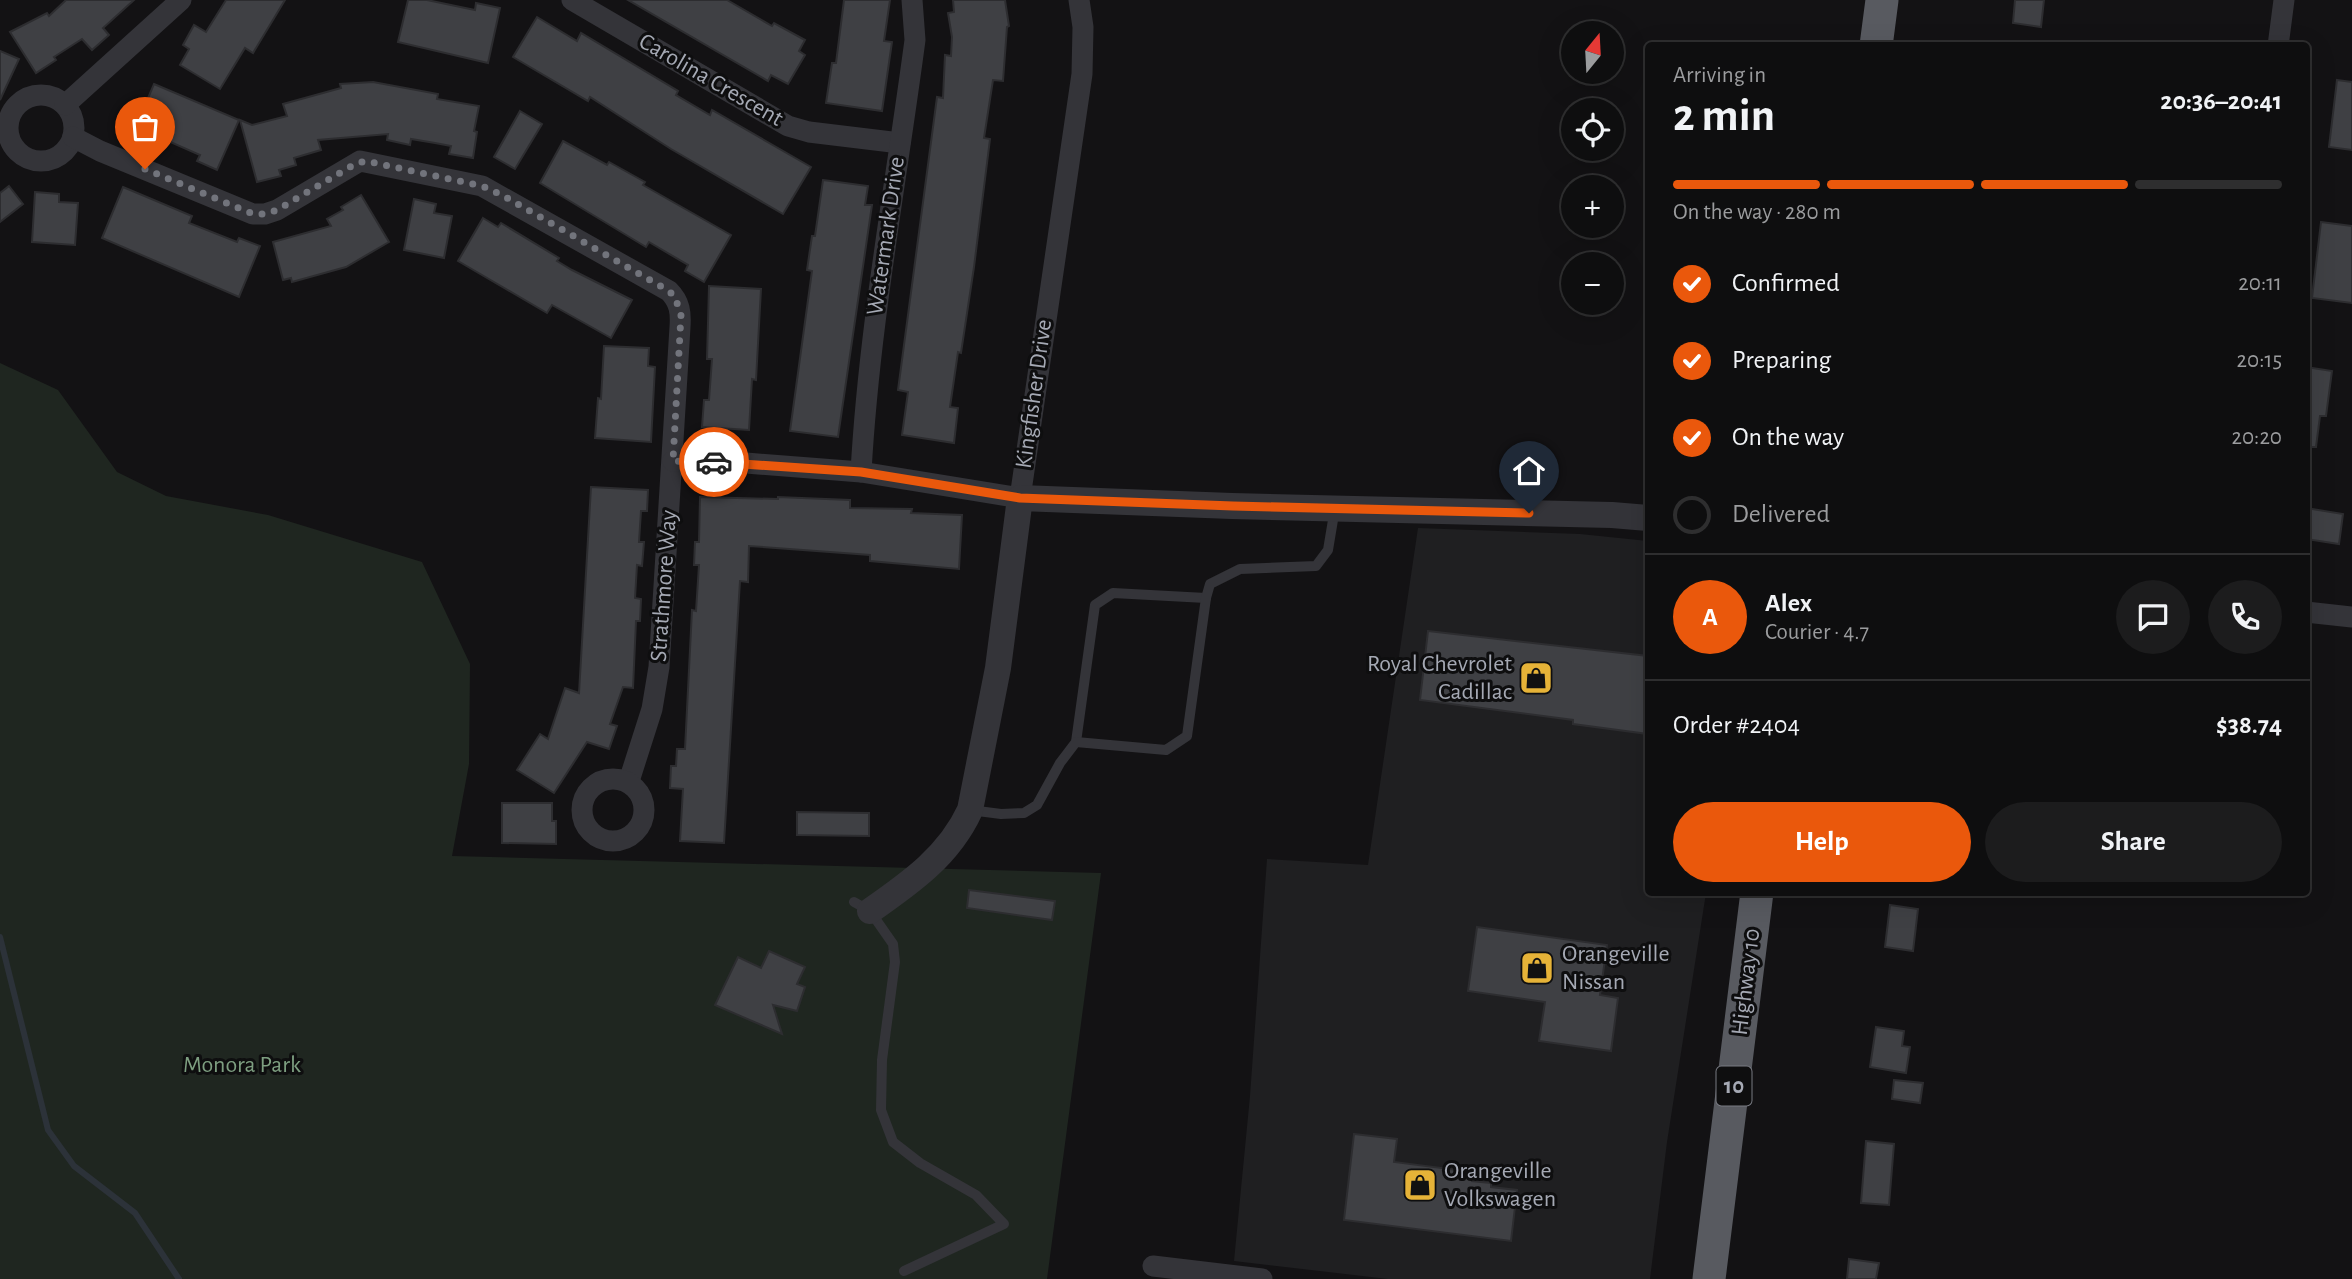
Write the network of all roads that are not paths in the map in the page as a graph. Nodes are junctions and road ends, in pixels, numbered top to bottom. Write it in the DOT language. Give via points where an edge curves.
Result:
graph roads {
  1 [pos="181,0"];
  2 [pos="572,0"];
  3 [pos="912,0"];
  4 [pos="1079,0"];
  5 [pos="1882,0"];
  6 [pos="2284,0"];
  7 [pos="1877,42"];
  8 [pos="2279,42"];
  9 [pos="65,105"];
  10 [pos="73,137"];
  11 [pos="900,143"];
  12 [pos="673,461"];
  13 [pos="861,472"];
  14 [pos="1020,498"];
  15 [pos="1335,508"];
  16 [pos="1645,518"];
  17 [pos="1206,598"];
  18 [pos="2310,612"];
  19 [pos="2352,617"];
  20 [pos="1076,742"];
  21 [pos="629,781"];
  22 [pos="970,810"];
  23 [pos="1757,896"];
  24 [pos="862,906"];
  25 [pos="1153,1266"];
  26 [pos="904,1271"];
  27 [pos="1262,1279"];
  28 [pos="1709,1279"];
  1 -- 9 [label="street"];
  2 -- 11 [label="street, Carolina Crescent" via="788,126"];
  3 -- 11 [label="street, Watermark Drive" via="915,40"];
  4 -- 14 [label="street, Kingfisher Drive" via="1082,74"];
  5 -- 7 [label="highway"];
  6 -- 8 [label="street"];
  9 -- 10 [label="street" via="74,126"];
  9 -- 10 [label="street" via="44,95 22,101 11,114 9,138 20,154 42,161 61,155"];
  10 -- 12 [label="street, Strathmore Way" via="253,214 277,210 366,161 482,186 502,195 675,297 681,315"];
  11 -- 13 [label="street, Watermark Drive" via="865,401"];
  12 -- 13 [label="street"];
  12 -- 21 [label="street, Strathmore Way" via="659,667 652,709"];
  13 -- 14 [label="street"];
  14 -- 15 [label="street"];
  14 -- 22 [label="street, Kingfisher Drive" via="998,668"];
  15 -- 16 [label="street"];
  15 -- 17 [label="lane" via="1328,550 1316,566 1240,569 1210,584"];
  17 -- 20 [label="lane" via="1113,593 1095,605"];
  17 -- 20 [label="lane" via="1187,736 1166,750"];
  18 -- 19 [label="street"];
  20 -- 22 [label="lane" via="1037,805 1024,813"];
  22 -- 24 [label="street, Kingfisher Drive" via="962,828 923,872"];
  23 -- 28 [label="highway, Highway 10 / 10"];
  24 -- 26 [label="lane" via="892,944 895,962 882,1060 881,1110 893,1142 976,1195 1004,1224"];
  25 -- 27 [label="street"];
}
